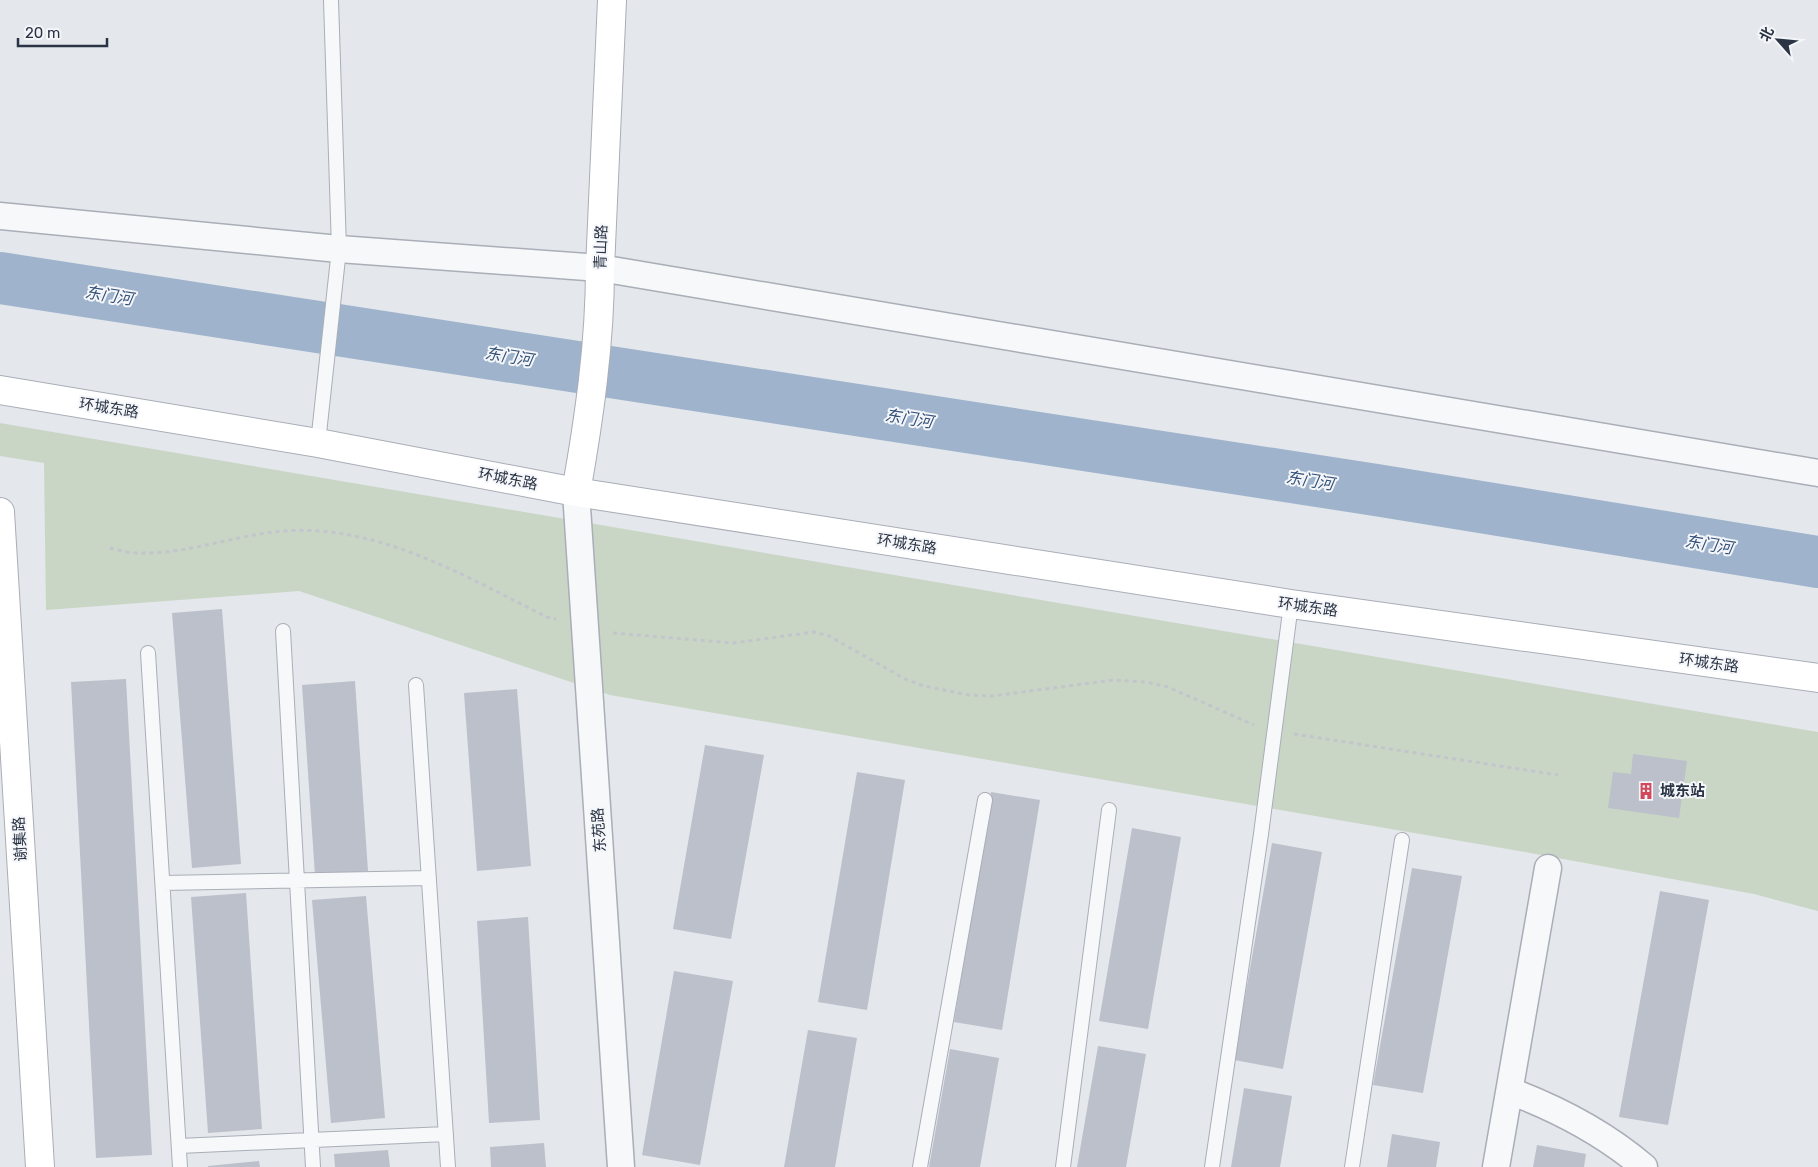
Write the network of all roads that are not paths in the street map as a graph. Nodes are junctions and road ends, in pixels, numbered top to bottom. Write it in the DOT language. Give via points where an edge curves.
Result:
graph roads {
  1 [pos="331,0"];
  2 [pos="612,0"];
  3 [pos="0,216"];
  4 [pos="339,249"];
  5 [pos="600,268"];
  6 [pos="0,390"];
  7 [pos="318,443"];
  8 [pos="1818,473"];
  9 [pos="576,492"];
  10 [pos="0,512"];
  11 [pos="1291,604"];
  12 [pos="283,631"];
  13 [pos="148,653"];
  14 [pos="1818,678"];
  15 [pos="416,685"];
  16 [pos="985,800"];
  17 [pos="1109,810"];
  18 [pos="1402,840"];
  19 [pos="1548,868"];
  20 [pos="429,878"];
  21 [pos="297,880"];
  22 [pos="163,883"];
  23 [pos="1510,1091"];
  24 [pos="446,1134"];
  25 [pos="312,1140"];
  26 [pos="179,1146"];
  27 [pos="40,1167"];
  28 [pos="180,1167"];
  29 [pos="313,1167"];
  30 [pos="448,1167"];
  31 [pos="621,1167"];
  32 [pos="920,1167"];
  33 [pos="1063,1167"];
  34 [pos="1212,1167"];
  35 [pos="1352,1167"];
  36 [pos="1496,1167"];
  37 [pos="1644,1167"];
  1 -- 4 [label="lane"];
  2 -- 5 [label="main road, 青山路"];
  3 -- 4 [label="street"];
  4 -- 5 [label="street"];
  4 -- 7 [label="lane"];
  5 -- 8 [label="street"];
  5 -- 9 [label="main road, 青山路" via="600,310"];
  6 -- 7 [label="main road, 环城东路"];
  7 -- 9 [label="main road, 环城东路"];
  9 -- 11 [label="main road, 环城东路"];
  9 -- 31 [label="street, 东苑路"];
  10 -- 27 [label="main road, 谢集路"];
  11 -- 14 [label="main road, 环城东路"];
  11 -- 34 [label="lane"];
  12 -- 21 [label="lane"];
  13 -- 22 [label="lane"];
  15 -- 20 [label="lane"];
  16 -- 32 [label="lane"];
  17 -- 33 [label="lane"];
  18 -- 35 [label="lane"];
  19 -- 23 [label="street"];
  20 -- 21 [label="lane"];
  20 -- 24 [label="lane"];
  21 -- 22 [label="lane"];
  21 -- 25 [label="lane"];
  22 -- 26 [label="lane"];
  23 -- 36 [label="street"];
  23 -- 37 [label="street" via="1595,1130"];
  24 -- 25 [label="lane"];
  24 -- 30 [label="lane"];
  25 -- 26 [label="lane"];
  25 -- 29 [label="lane"];
  26 -- 28 [label="lane"];
}
